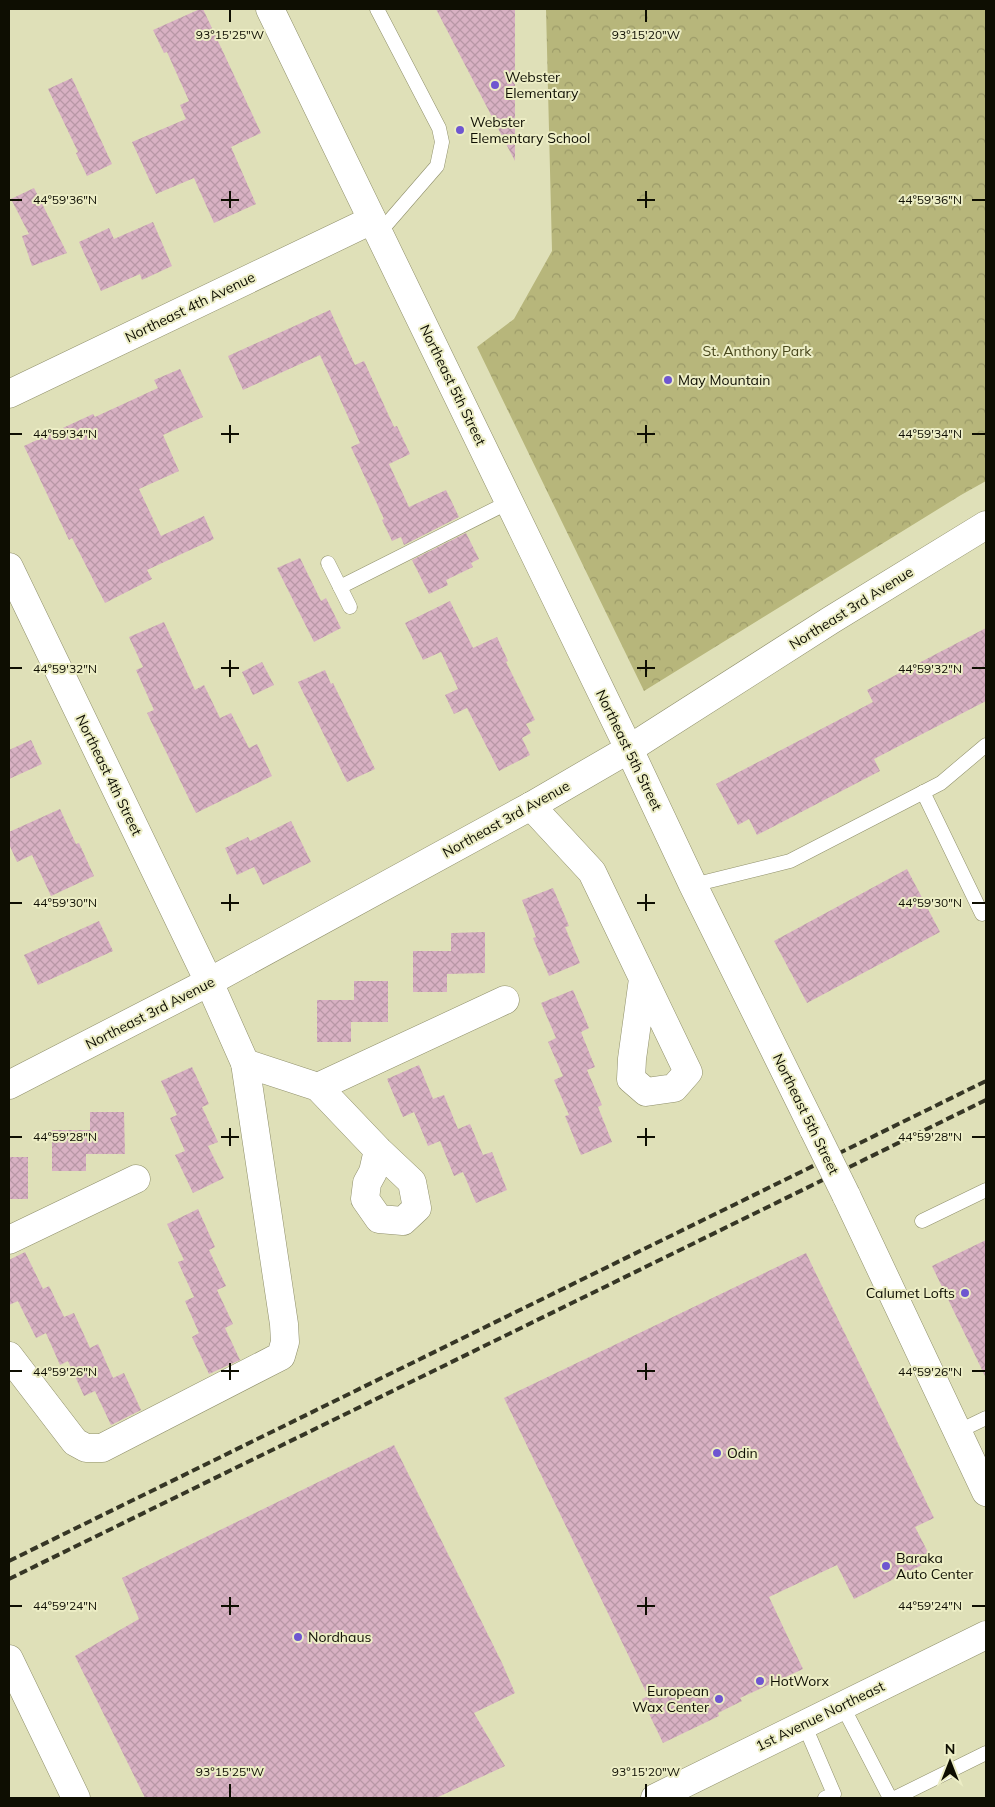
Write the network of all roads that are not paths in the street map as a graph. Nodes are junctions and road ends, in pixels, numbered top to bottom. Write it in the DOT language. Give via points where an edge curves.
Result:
graph roads {
  1 [pos="270,9"];
  2 [pos="377,9"];
  3 [pos="375,226"];
  4 [pos="9,394"];
  5 [pos="509,502"];
  6 [pos="986,525"];
  7 [pos="328,563"];
  8 [pos="9,567"];
  9 [pos="340,587"];
  10 [pos="350,607"];
  11 [pos="986,746"];
  12 [pos="629,749"];
  13 [pos="923,792"];
  14 [pos="531,806"];
  15 [pos="693,885"];
  16 [pos="982,914"];
  17 [pos="643,979"];
  18 [pos="209,982"];
  19 [pos="505,1000"];
  20 [pos="246,1063"];
  21 [pos="9,1086"];
  22 [pos="318,1087"];
  23 [pos="378,1150"];
  24 [pos="136,1178"];
  25 [pos="986,1190"];
  26 [pos="922,1221"];
  27 [pos="9,1240"];
  28 [pos="9,1356"];
  29 [pos="986,1418"];
  30 [pos="957,1432"];
  31 [pos="986,1492"];
  32 [pos="986,1635"];
  33 [pos="9,1659"];
  34 [pos="842,1705"];
  35 [pos="804,1724"];
  36 [pos="986,1754"];
  37 [pos="76,1798"];
  38 [pos="655,1798"];
  39 [pos="825,1798"];
  40 [pos="890,1798"];
  41 [pos="895,1798"];
  1 -- 3 [label="street, Northeast 5th Street"];
  2 -- 3 [label="lane" via="439,128 442,142 437,166"];
  3 -- 4 [label="street, Northeast 4th Avenue"];
  3 -- 5 [label="street, Northeast 5th Street"];
  5 -- 9 [label="lane"];
  5 -- 12 [label="street, Northeast 5th Street"];
  6 -- 12 [label="street, Northeast 3rd Avenue"];
  7 -- 9 [label="lane"];
  8 -- 18 [label="street, Northeast 4th Street"];
  9 -- 10 [label="lane"];
  11 -- 13 [label="lane" via="941,783"];
  12 -- 14 [label="street, Northeast 3rd Avenue"];
  12 -- 15 [label="street, Northeast 5th Street"];
  13 -- 15 [label="lane" via="790,861"];
  13 -- 16 [label="lane"];
  14 -- 17 [label="street" via="592,872"];
  14 -- 18 [label="street, Northeast 3rd Avenue"];
  15 -- 30 [label="street, Northeast 5th Street, bridge" via="888,1283"];
  18 -- 20 [label="street, Northeast 4th Street"];
  18 -- 21 [label="street, Northeast 3rd Avenue"];
  19 -- 22 [label="street"];
  20 -- 22 [label="street"];
  20 -- 28 [label="street, Northeast 4th Street" via="284,1324 285,1342 281,1356 102,1448 86,1448 74,1442"];
  22 -- 23 [label="street"];
  24 -- 27 [label="street"];
  25 -- 26 [label="lane"];
  29 -- 30 [label="lane"];
  30 -- 31 [label="street, Northeast 5th Street"];
  32 -- 34 [label="street, 1st Avenue Northeast"];
  33 -- 37 [label="street"];
  34 -- 35 [label="street, 1st Avenue Northeast"];
  34 -- 40 [label="lane"];
  35 -- 38 [label="street, 1st Avenue Northeast"];
  35 -- 39 [label="lane" via="834,1794"];
  36 -- 41 [label="lane"];
}
